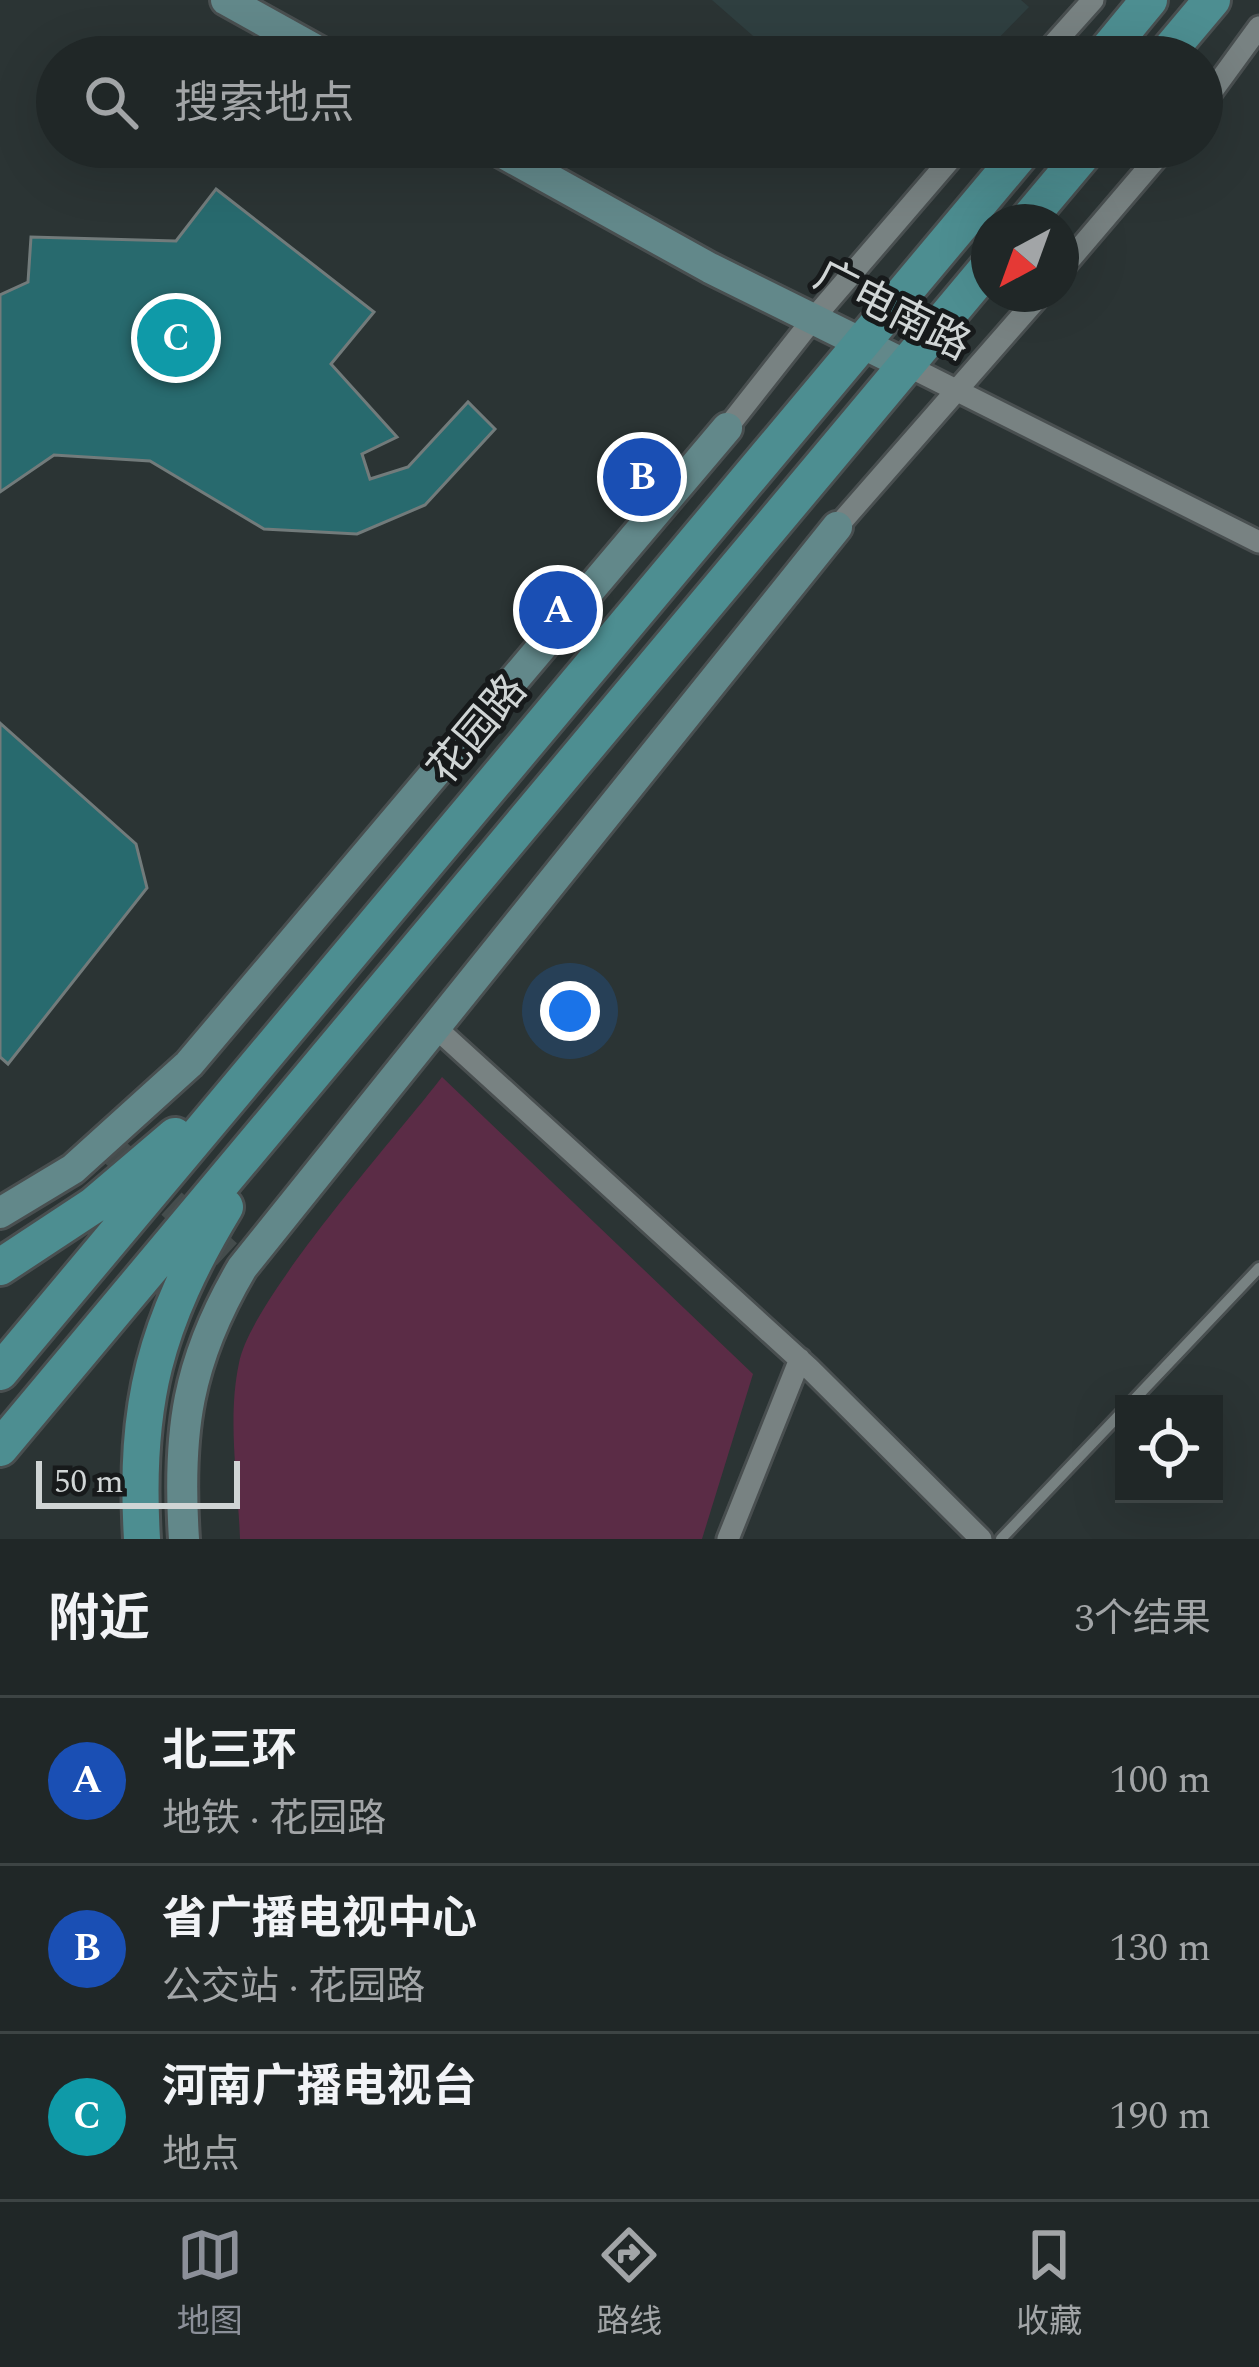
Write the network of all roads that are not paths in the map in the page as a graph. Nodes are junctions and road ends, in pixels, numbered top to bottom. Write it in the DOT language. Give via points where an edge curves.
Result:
graph roads {
  1 [pos="226,0"];
  2 [pos="1093,0"];
  3 [pos="1149,0"];
  4 [pos="1212,0"];
  5 [pos="1259,27"];
  6 [pos="291,36"];
  7 [pos="1061,36"];
  8 [pos="1119,36"];
  9 [pos="1182,36"];
  10 [pos="1223,76"];
  11 [pos="531,168"];
  12 [pos="943,168"];
  13 [pos="1008,168"];
  14 [pos="1071,168"];
  15 [pos="1148,168"];
  16 [pos="1041,204"];
  17 [pos="1079,249"];
  18 [pos="971,287"];
  19 [pos="1026,312"];
  20 [pos="813,319"];
  21 [pos="862,343"];
  22 [pos="906,365"];
  23 [pos="958,391"];
  24 [pos="728,428"];
  25 [pos="837,527"];
  26 [pos="1259,542"];
  27 [pos="435,1027"];
  28 [pos="255,1067"];
  29 [pos="289,1102"];
  30 [pos="0,1213"];
  31 [pos="0,1267"];
  32 [pos="1259,1268"];
  33 [pos="800,1359"];
  34 [pos="0,1372"];
  35 [pos="1138,1395"];
  36 [pos="1115,1420"];
  37 [pos="0,1448"];
  38 [pos="142,1539"];
  39 [pos="184,1539"];
  40 [pos="728,1539"];
  41 [pos="981,1539"];
  42 [pos="1001,1539"];
  1 -- 6 [label="street"];
  2 -- 7 [label="street"];
  3 -- 8 [label="main road"];
  4 -- 9 [label="main road"];
  5 -- 10 [label="street"];
  11 -- 20 [label="street, 广电南路"];
  12 -- 20 [label="street"];
  13 -- 21 [label="main road, 花园路"];
  14 -- 16 [label="main road"];
  15 -- 17 [label="street"];
  18 -- 22 [label="main road"];
  19 -- 23 [label="street"];
  20 -- 21 [label="street, 广电南路"];
  20 -- 24 [label="street"];
  21 -- 22 [label="street, 广电南路"];
  21 -- 28 [label="main road, 花园路"];
  22 -- 23 [label="street, 广电南路"];
  22 -- 29 [label="main road"];
  23 -- 25 [label="street"];
  23 -- 26 [label="street, 广电南路"];
  24 -- 30 [label="street" via="190,1064 73,1169"];
  25 -- 27 [label="street"];
  27 -- 33 [label="street"];
  27 -- 39 [label="street" via="242,1268 209,1324 179,1466"];
  28 -- 31 [label="main road" via="94,1205"];
  28 -- 34 [label="main road, 花园路"];
  29 -- 37 [label="main road"];
  29 -- 38 [label="main road" via="165,1318 142,1414"];
  32 -- 35 [label="lane"];
  33 -- 40 [label="street"];
  33 -- 41 [label="street"];
  36 -- 42 [label="lane"];
}
